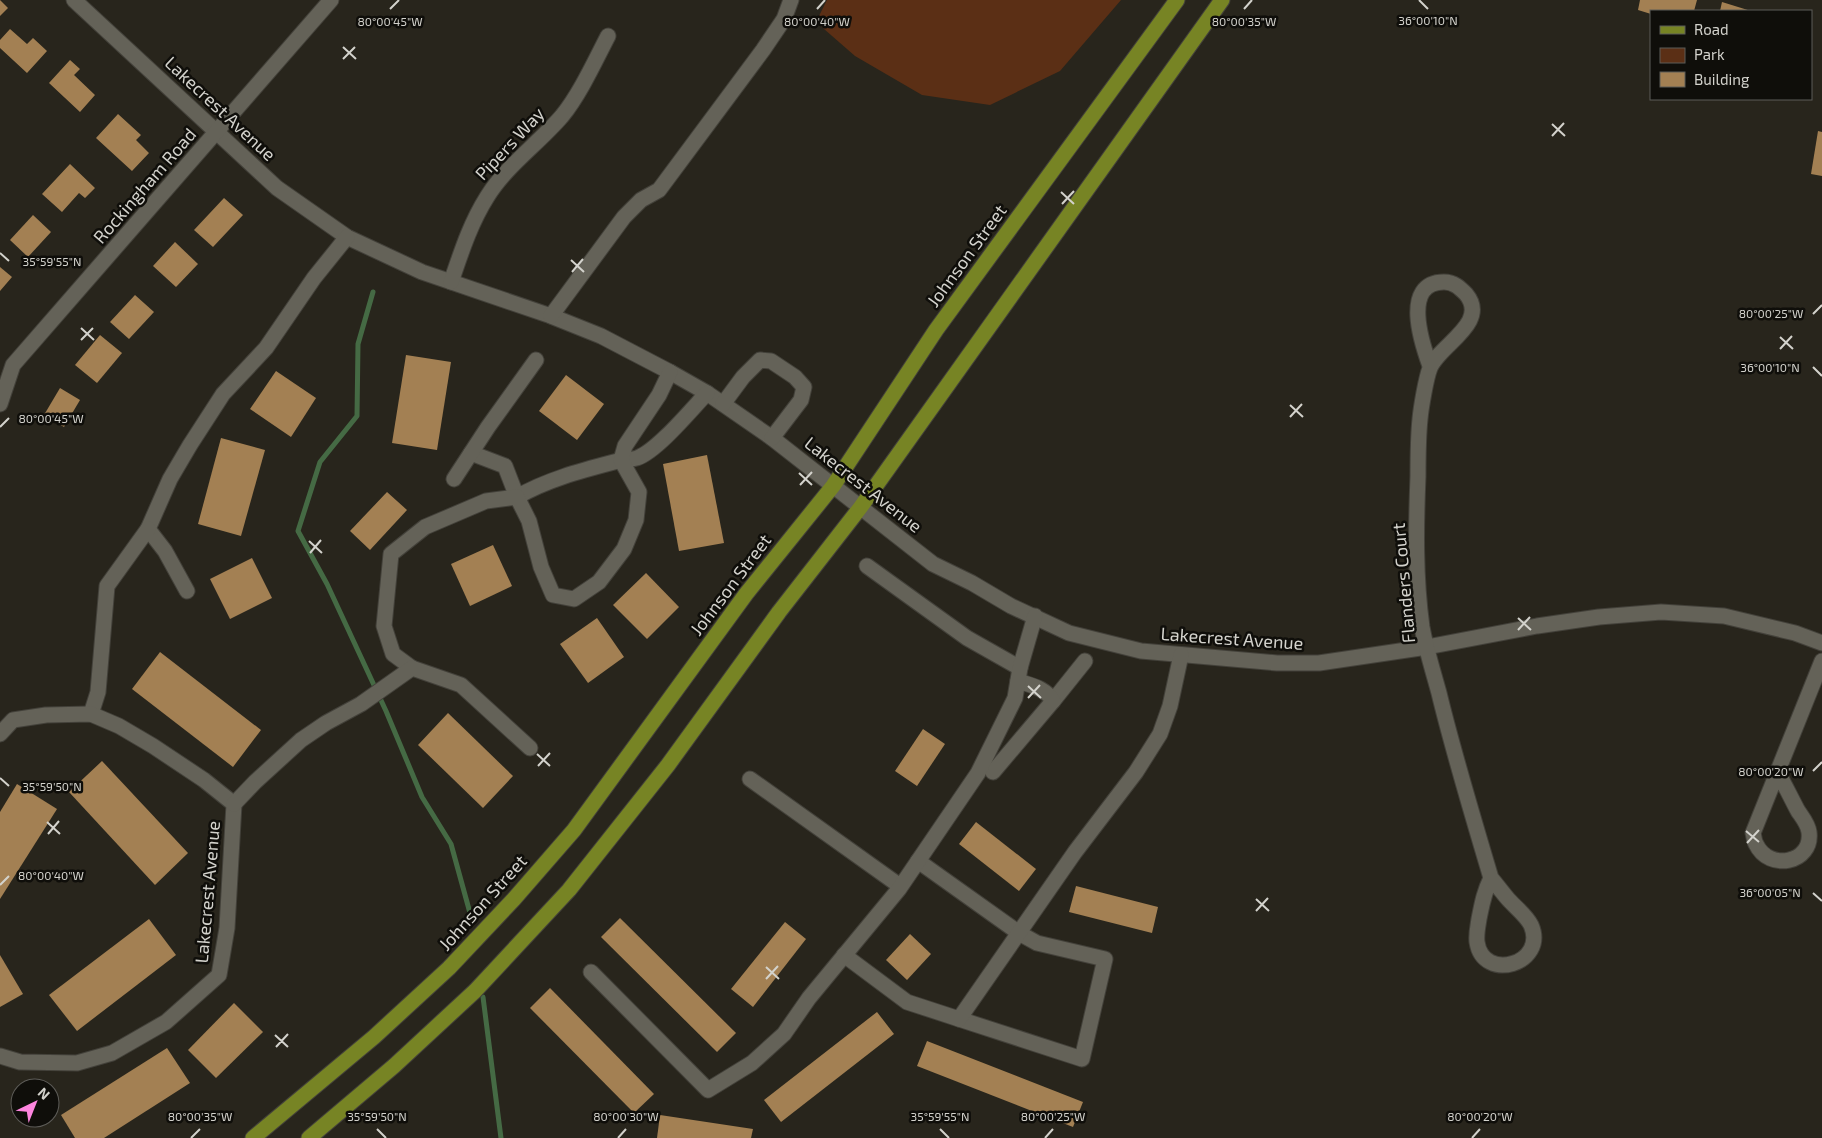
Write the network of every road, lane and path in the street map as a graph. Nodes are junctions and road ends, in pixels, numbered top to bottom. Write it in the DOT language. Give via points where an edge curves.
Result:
graph roads {
  1 [pos="74,0"];
  2 [pos="332,0"];
  3 [pos="792,0"];
  4 [pos="1177,0"];
  5 [pos="1222,0"];
  6 [pos="608,36"];
  7 [pos="216,132"];
  8 [pos="347,237"];
  9 [pos="451,282"];
  10 [pos="550,316"];
  11 [pos="536,360"];
  12 [pos="1430,366"];
  13 [pos="670,372"];
  14 [pos="707,393"];
  15 [pos="0,404"];
  16 [pos="723,404"];
  17 [pos="772,438"];
  18 [pos="471,453"];
  19 [pos="621,460"];
  20 [pos="454,479"];
  21 [pos="833,486"];
  22 [pos="518,497"];
  23 [pos="860,508"];
  24 [pos="148,529"];
  25 [pos="866,566"];
  26 [pos="187,591"];
  27 [pos="1035,616"];
  28 [pos="1822,643"];
  29 [pos="1427,647"];
  30 [pos="1181,655"];
  31 [pos="1084,661"];
  32 [pos="1822,661"];
  33 [pos="412,668"];
  34 [pos="1019,675"];
  35 [pos="1053,701"];
  36 [pos="91,714"];
  37 [pos="0,734"];
  38 [pos="530,748"];
  39 [pos="993,772"];
  40 [pos="1778,773"];
  41 [pos="750,779"];
  42 [pos="234,804"];
  43 [pos="918,861"];
  44 [pos="1491,878"];
  45 [pos="900,886"];
  46 [pos="1019,933"];
  47 [pos="844,955"];
  48 [pos="591,972"];
  49 [pos="959,1019"];
  50 [pos="0,1056"];
  51 [pos="253,1138"];
  52 [pos="309,1138"];
  1 -- 7 [label="street, Lakecrest Avenue"];
  2 -- 7 [label="street, Rockingham Road"];
  3 -- 10 [label="street" via="764,50 659,190 641,200 624,217"];
  4 -- 21 [label="main road, Johnson Street" via="936,330"];
  5 -- 23 [label="main road"];
  6 -- 9 [label="street, Pipers Way" via="564,113 499,180 486,198 473,222"];
  7 -- 8 [label="street, Lakecrest Avenue" via="277,188"];
  7 -- 15 [label="street, Rockingham Road" via="12,365"];
  8 -- 9 [label="street, Lakecrest Avenue"];
  8 -- 24 [label="street" via="266,348 223,394 170,479"];
  9 -- 10 [label="street, Lakecrest Avenue"];
  10 -- 13 [label="street, Lakecrest Avenue" via="600,336"];
  11 -- 18 [label="street"];
  12 -- 12 [label="street" via="1471,321 1473,308 1469,298 1459,286 1447,281 1436,282 1426,288 1417,310 1421,341"];
  12 -- 29 [label="street, Flanders Court" via="1420,419 1416,536 1422,628"];
  13 -- 14 [label="street, Lakecrest Avenue"];
  13 -- 19 [label="street" via="659,395 624,446"];
  14 -- 16 [label="street, Lakecrest Avenue"];
  14 -- 19 [label="street" via="675,428 645,454 636,459"];
  16 -- 17 [label="street, Lakecrest Avenue"];
  16 -- 17 [label="street" via="760,360 771,361 795,377 804,387 801,400"];
  17 -- 21 [label="street, Lakecrest Avenue"];
  18 -- 20 [label="street"];
  18 -- 22 [label="street" via="505,466"];
  19 -- 22 [label="street" via="532,489"];
  19 -- 22 [label="street" via="639,492 636,520 624,549 599,582 574,599 553,594"];
  21 -- 23 [label="street, Lakecrest Avenue"];
  21 -- 51 [label="main road, Johnson Street" via="746,594 574,830 514,899 449,968"];
  22 -- 33 [label="street" via="486,501 425,527 390,554 384,626 393,654"];
  23 -- 27 [label="street, Lakecrest Avenue" via="934,564"];
  23 -- 52 [label="main road" via="779,612 668,765 569,890 475,991"];
  24 -- 26 [label="street" via="165,551"];
  24 -- 36 [label="street" via="106,586 98,692"];
  25 -- 34 [label="street"];
  27 -- 30 [label="street, Lakecrest Avenue" via="1069,632 1141,651"];
  27 -- 34 [label="street"];
  28 -- 29 [label="street, Lakecrest Avenue" via="1724,616 1661,612 1537,626"];
  29 -- 30 [label="street, Lakecrest Avenue" via="1318,663"];
  29 -- 44 [label="street, Flanders Court" via="1450,740"];
  30 -- 46 [label="street" via="1160,734"];
  31 -- 35 [label="street"];
  32 -- 40 [label="street"];
  33 -- 38 [label="street" via="461,685"];
  33 -- 42 [label="street, Lakecrest Avenue" via="301,740"];
  34 -- 35 [label="street" via="1047,692"];
  34 -- 43 [label="street" via="1015,698 978,773"];
  35 -- 39 [label="street"];
  36 -- 37 [label="street, Lakecrest Avenue" via="13,720"];
  36 -- 42 [label="street, Lakecrest Avenue" via="153,746"];
  40 -- 40 [label="street" via="1809,832 1808,843 1791,861 1771,859 1762,853 1753,833"];
  41 -- 45 [label="street"];
  42 -- 50 [label="street, Lakecrest Avenue" via="226,928 219,975 166,1022 112,1054 77,1063 20,1062"];
  43 -- 45 [label="street"];
  43 -- 46 [label="street"];
  44 -- 44 [label="street, Flanders Court" via="1531,926 1532,946 1519,962 1509,966 1489,961 1477,942 1484,893"];
  45 -- 47 [label="street"];
  46 -- 49 [label="street"];
  46 -- 49 [label="street" via="1037,943 1105,958 1082,1059"];
  47 -- 48 [label="street" via="784,1034 752,1063 708,1090"];
  47 -- 49 [label="street" via="906,1002"];
}
